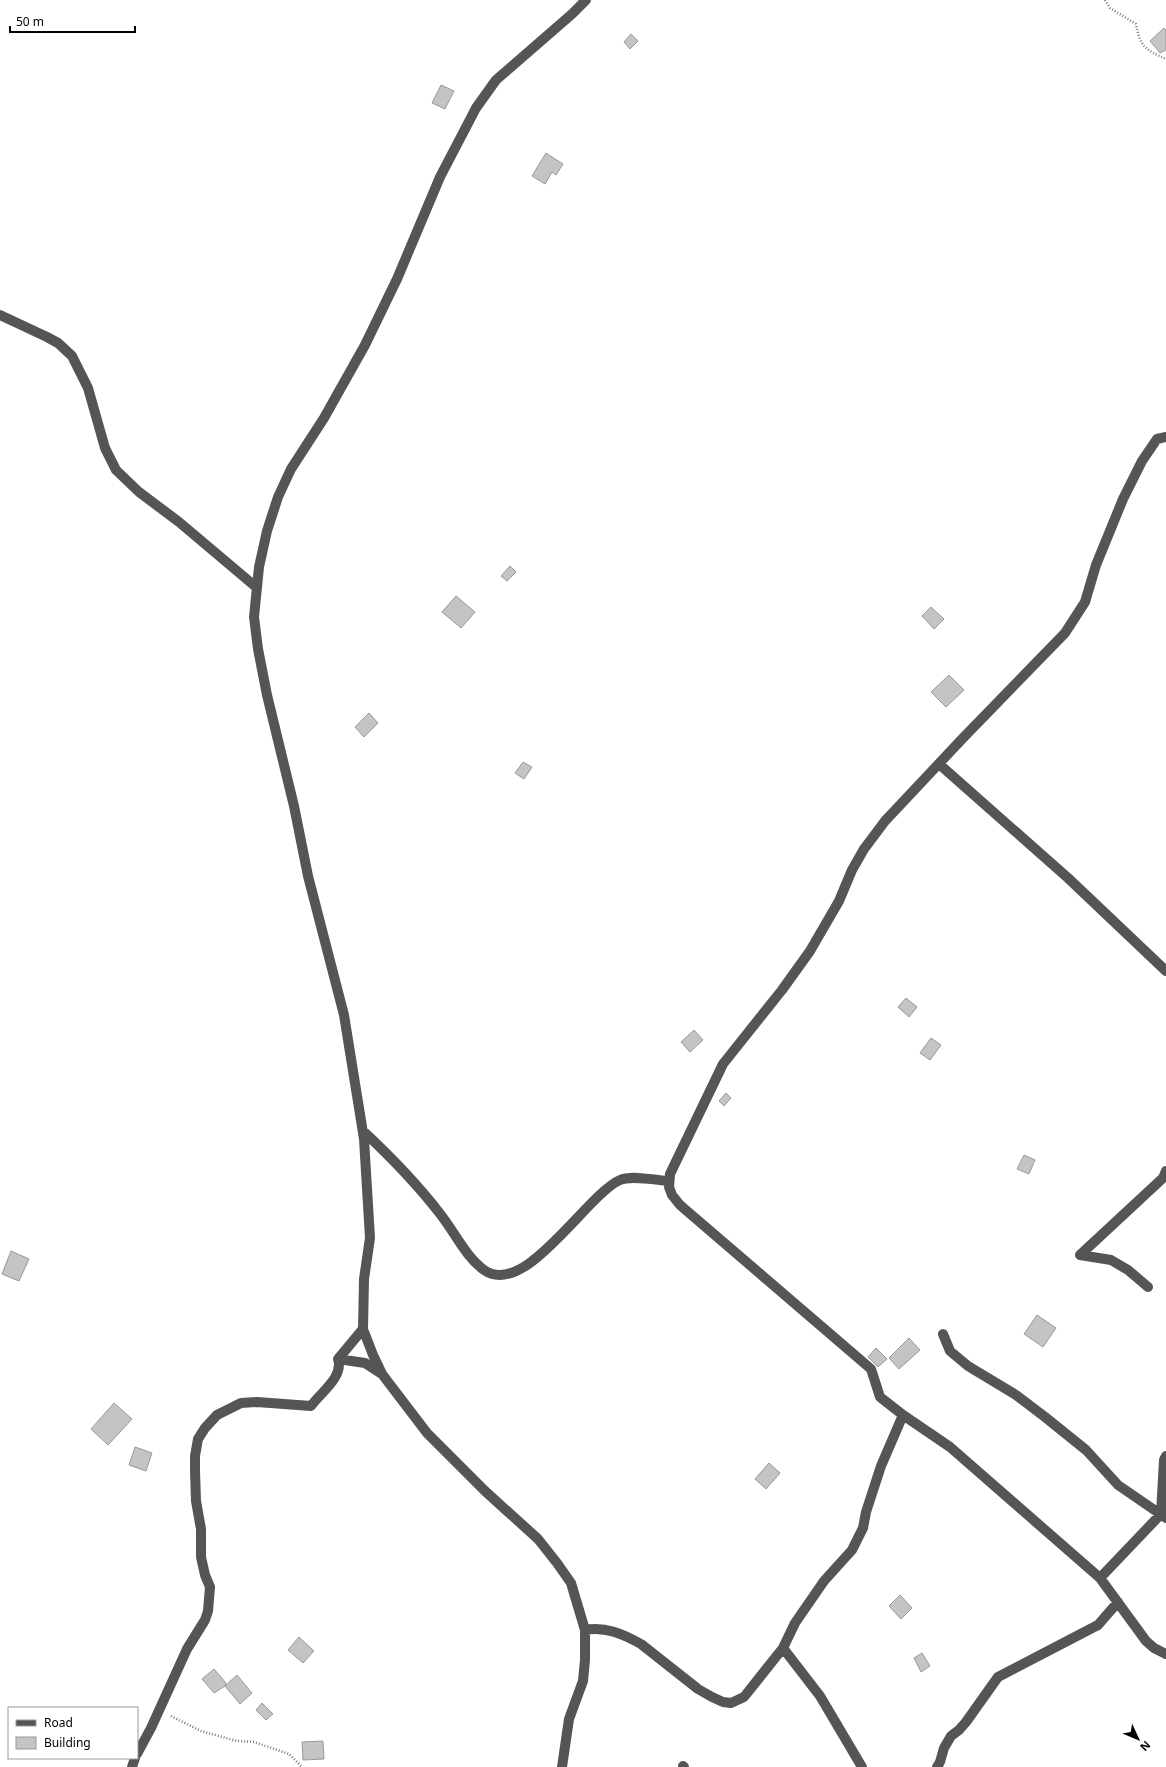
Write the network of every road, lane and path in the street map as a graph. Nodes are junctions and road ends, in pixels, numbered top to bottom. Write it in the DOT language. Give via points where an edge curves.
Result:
graph roads {
  1 [pos="586,0"];
  2 [pos="1105,0"];
  3 [pos="1166,58"];
  4 [pos="0,315"];
  5 [pos="1166,437"];
  6 [pos="256,587"];
  7 [pos="938,764"];
  8 [pos="1166,971"];
  9 [pos="363,1131"];
  10 [pos="1166,1171"];
  11 [pos="668,1181"];
  12 [pos="1148,1287"];
  13 [pos="363,1329"];
  14 [pos="943,1334"];
  15 [pos="338,1360"];
  16 [pos="382,1374"];
  17 [pos="903,1415"];
  18 [pos="1166,1456"];
  19 [pos="1164,1516"];
  20 [pos="1100,1578"];
  21 [pos="1118,1602"];
  22 [pos="585,1630"];
  23 [pos="783,1648"];
  24 [pos="1166,1654"];
  25 [pos="157,1711"];
  26 [pos="138,1752"];
  27 [pos="302,1767"];
  28 [pos="562,1767"];
  29 [pos="862,1767"];
  30 [pos="937,1767"];
  1 -- 6 [label="street" via="496,80 476,108 440,177 397,279 365,345 324,418 291,469 278,497 267,532"];
  2 -- 3 [label="path" via="1110,8 1136,24 1139,39 1148,51"];
  4 -- 6 [label="street" via="48,337 72,356 88,388 105,448 116,470 139,492"];
  5 -- 7 [label="street" via="1153,443 1136,473 1096,565 1084,602 1072,623 1052,647"];
  6 -- 9 [label="street" via="254,616 258,649 308,876 344,1015"];
  7 -- 8 [label="street" via="1068,878"];
  7 -- 11 [label="street" via="885,821 864,850 852,870 839,902 810,952 723,1064"];
  9 -- 11 [label="street" via="387,1153 439,1213 474,1262 496,1275 509,1274 523,1268 551,1246 611,1185 622,1179"];
  9 -- 13 [label="street" via="370,1238 364,1279"];
  10 -- 12 [label="street" via="1163,1178 1080,1255 1111,1260"];
  11 -- 17 [label="street" via="672,1195 680,1205 871,1369 880,1397"];
  13 -- 15 [label="street"];
  13 -- 16 [label="street"];
  14 -- 19 [label="street" via="950,1351 968,1366 1016,1395 1045,1417 1086,1450 1118,1485"];
  15 -- 16 [label="street" via="365,1363"];
  15 -- 25 [label="street" via="340,1364 337,1375 312,1406 240,1403 217,1416 198,1439 195,1479 201,1529 201,1557 210,1587 208,1611"];
  16 -- 22 [label="street" via="427,1433 538,1539 570,1583"];
  17 -- 20 [label="street" via="950,1447"];
  17 -- 23 [label="street" via="882,1466 863,1528 852,1550 807,1604"];
  18 -- 19 [label="street"];
  19 -- 20 [label="street"];
  20 -- 21 [label="street"];
  21 -- 24 [label="street" via="1146,1641"];
  21 -- 30 [label="street" via="1098,1625 998,1677 966,1722 951,1736"];
  22 -- 23 [label="street" via="597,1628 630,1638 698,1689 723,1702 731,1703 744,1696"];
  22 -- 28 [label="street" via="584,1681 569,1719"];
  23 -- 29 [label="street" via="820,1696"];
  25 -- 26 [label="street"];
  25 -- 27 [label="path" via="201,1731 237,1741 254,1742 289,1754"];
}
